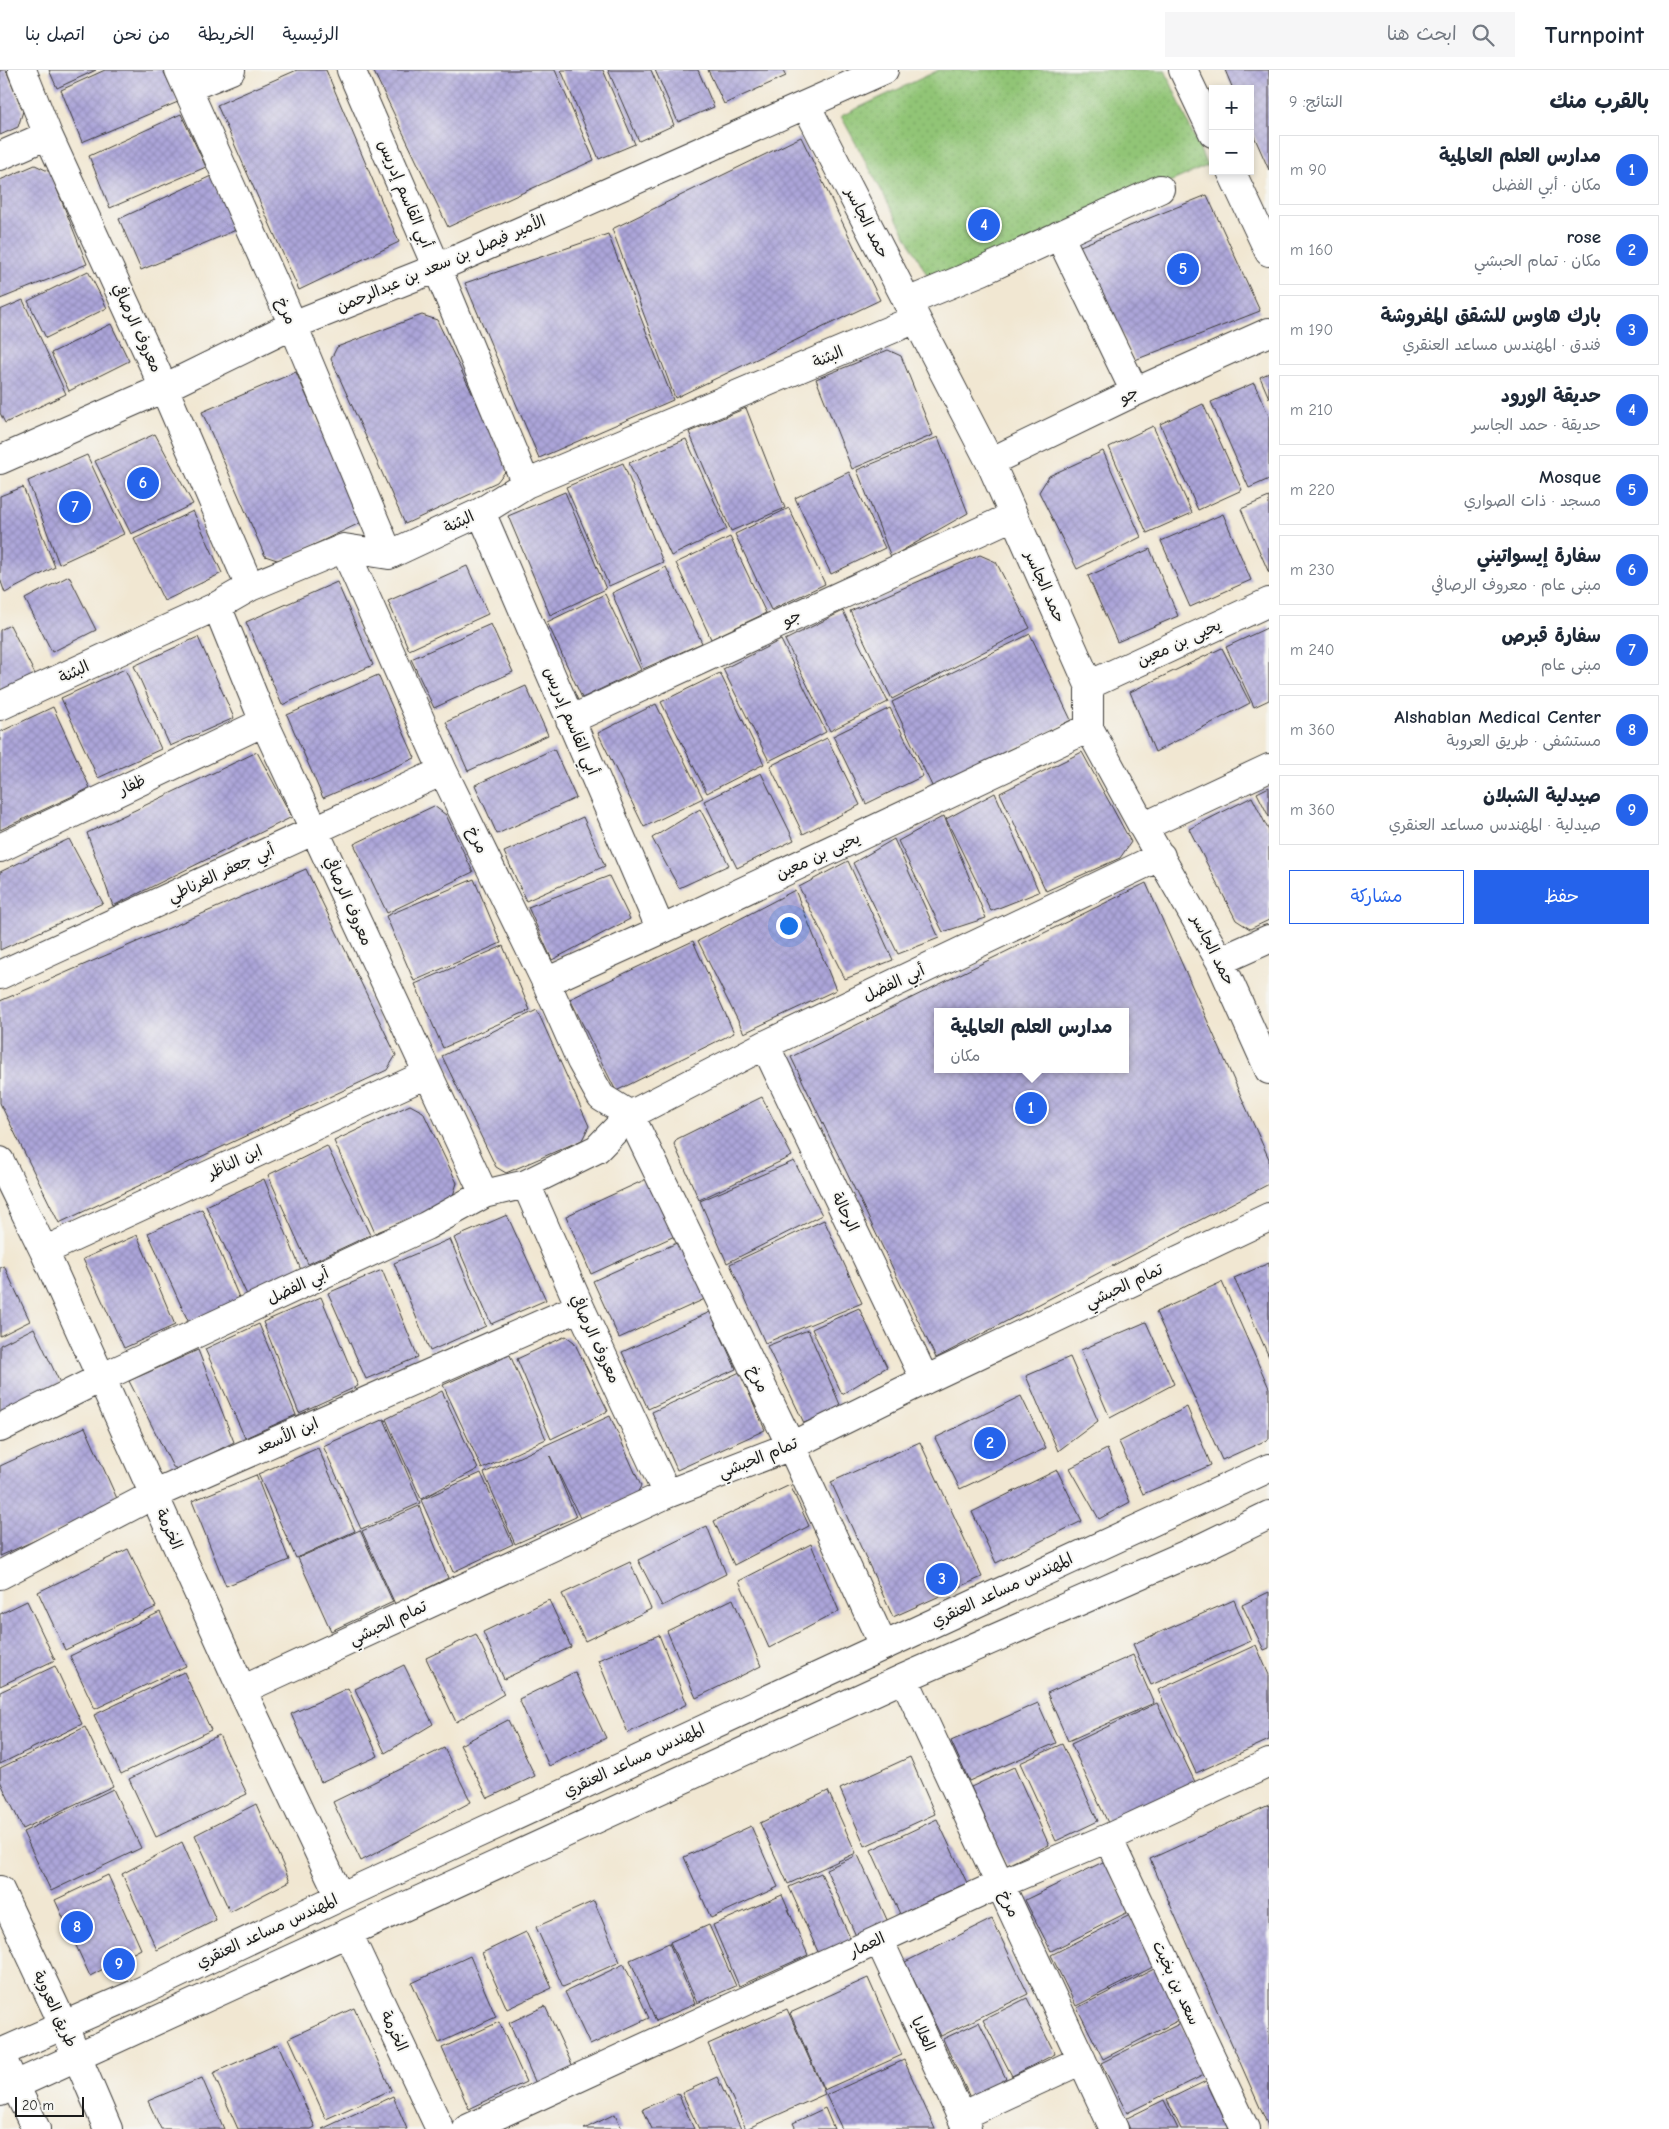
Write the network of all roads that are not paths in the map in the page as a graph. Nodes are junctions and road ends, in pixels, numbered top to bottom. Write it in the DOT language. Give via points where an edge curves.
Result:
graph roads {
  1 [pos="22,70"];
  2 [pos="231,70"];
  3 [pos="351,70"];
  4 [pos="884,70"];
  5 [pos="1183,70"];
  6 [pos="183,79"];
  7 [pos="806,105"];
  8 [pos="1212,130"];
  9 [pos="48,135"];
  10 [pos="0,156"];
  11 [pos="1233,175"];
  12 [pos="1160,189"];
  13 [pos="1059,235"];
  14 [pos="1269,252"];
  15 [pos="437,268"];
  16 [pos="912,311"];
  17 [pos="293,325"];
  18 [pos="1269,332"];
  19 [pos="164,388"];
  20 [pos="1135,392"];
  21 [pos="0,460"];
  22 [pos="990,462"];
  23 [pos="526,484"];
  24 [pos="481,512"];
  25 [pos="1013,516"];
  26 [pos="344,548"];
  27 [pos="389,555"];
  28 [pos="250,588"];
  29 [pos="1269,602"];
  30 [pos="217,606"];
  31 [pos="1089,685"];
  32 [pos="0,706"];
  33 [pos="570,720"];
  34 [pos="264,722"];
  35 [pos="1089,728"];
  36 [pos="1269,768"];
  37 [pos="443,771"];
  38 [pos="1143,827"];
  39 [pos="316,829"];
  40 [pos="0,848"];
  41 [pos="1161,856"];
  42 [pos="661,930"];
  43 [pos="1269,939"];
  44 [pos="1220,961"];
  45 [pos="0,975"];
  46 [pos="546,982"];
  47 [pos="765,1044"];
  48 [pos="1269,1070"];
  49 [pos="427,1074"];
  50 [pos="630,1114"];
  51 [pos="0,1161"];
  52 [pos="526,1184"];
  53 [pos="484,1194"];
  54 [pos="1269,1217"];
  55 [pos="44,1251"];
  56 [pos="580,1307"];
  57 [pos="101,1378"];
  58 [pos="925,1380"];
  59 [pos="0,1428"];
  60 [pos="791,1446"];
  61 [pos="1269,1468"];
  62 [pos="153,1494"];
  63 [pos="667,1494"];
  64 [pos="1269,1515"];
  65 [pos="0,1575"];
  66 [pos="991,1595"];
  67 [pos="1008,1633"];
  68 [pos="882,1645"];
  69 [pos="904,1678"];
  70 [pos="242,1690"];
  71 [pos="1269,1763"];
  72 [pos="1108,1838"];
  73 [pos="1000,1884"];
  74 [pos="0,1890"];
  75 [pos="340,1896"];
  76 [pos="348,1933"];
  77 [pos="878,1940"];
  78 [pos="64,2026"];
  79 [pos="0,2053"];
  80 [pos="77,2056"];
  81 [pos="1082,2060"];
  82 [pos="8,2089"];
  83 [pos="964,2123"];
  84 [pos="36,2129"];
  85 [pos="108,2129"];
  86 [pos="440,2129"];
  87 [pos="467,2129"];
  88 [pos="1114,2129"];
  89 [pos="1245,2129"];
  1 -- 9 [label="street, معروف الرصافي"];
  2 -- 6 [label="street"];
  3 -- 15 [label="street, أبي القاسم إدريس"];
  4 -- 7 [label="street, الأمير فيصل بن سعد بن عبدالرحمن"];
  5 -- 8 [label="street"];
  6 -- 17 [label="street, مرخ"];
  7 -- 15 [label="street, الأمير فيصل بن سعد بن عبدالرحمن"];
  7 -- 16 [label="street, حمد الجاسر"];
  9 -- 10 [label="street"];
  9 -- 19 [label="street, معروف الرصافي"];
  11 -- 14 [label="street"];
  12 -- 13 [label="street, البثنة"];
  13 -- 16 [label="street, البثنة" via="982,271"];
  13 -- 20 [label="street"];
  15 -- 17 [label="street, الأمير فيصل بن سعد بن عبدالرحمن"];
  15 -- 23 [label="street, أبي القاسم إدريس"];
  16 -- 22 [label="street, حمد الجاسر"];
  16 -- 23 [label="street, البثنة"];
  17 -- 19 [label="street, الأمير فيصل بن سعد بن عبدالرحمن"];
  17 -- 27 [label="street, مرخ"];
  18 -- 20 [label="street, جو"];
  19 -- 21 [label="street, الأمير فيصل بن سعد بن عبدالرحمن"];
  19 -- 28 [label="street, معروف الرصافي"];
  20 -- 22 [label="street, جو"];
  22 -- 25 [label="street, حمد الجاسر"];
  23 -- 24 [label="street, البثنة"];
  24 -- 27 [label="street, البثنة"];
  24 -- 33 [label="street, أبي القاسم إدريس"];
  25 -- 31 [label="street, حمد الجاسر"];
  25 -- 33 [label="street, جو"];
  26 -- 27 [label="street"];
  26 -- 28 [label="street, البثنة"];
  26 -- 37 [label="street, مرخ"];
  28 -- 30 [label="street, البثنة"];
  29 -- 31 [label="street, يحيى بن معين"];
  30 -- 32 [label="street, البثنة"];
  30 -- 34 [label="street, معروف الرصافي"];
  31 -- 35 [label="street, حمد الجاسر"];
  33 -- 42 [label="street, أبي القاسم إدريس"];
  34 -- 39 [label="street, معروف الرصافي"];
  34 -- 40 [label="street, ظفار"];
  35 -- 38 [label="street, حمد الجاسر"];
  35 -- 42 [label="street, يحيى بن معين"];
  36 -- 38 [label="street"];
  37 -- 39 [label="street, أبي جعفر الغرناطي"];
  37 -- 46 [label="street, مرخ"];
  38 -- 41 [label="street, حمد الجاسر"];
  39 -- 45 [label="street, أبي جعفر الغرناطي"];
  39 -- 49 [label="street, معروف الرصافي"];
  41 -- 44 [label="street, حمد الجاسر"];
  41 -- 47 [label="street, أبي الفضل"];
  42 -- 46 [label="street, يحيى بن معين"];
  43 -- 44 [label="street"];
  44 -- 48 [label="street, حمد الجاسر"];
  46 -- 50 [label="street, مرخ" via="600,1097"];
  47 -- 50 [label="street, أبي الفضل"];
  47 -- 58 [label="street, الرحالة"];
  49 -- 53 [label="street, معروف الرصافي"];
  49 -- 55 [label="street, ابن الناظر"];
  50 -- 52 [label="street, أبي الفضل" via="596,1149"];
  50 -- 60 [label="street, مرخ"];
  51 -- 55 [label="street, الخرمة"];
  52 -- 53 [label="street, أبي الفضل"];
  52 -- 56 [label="street, معروف الرصافي"];
  53 -- 57 [label="street, أبي الفضل" via="426,1226"];
  54 -- 58 [label="street, تمام الحبشي"];
  55 -- 57 [label="street, الخرمة"];
  56 -- 62 [label="street, ابن الأسعد"];
  56 -- 63 [label="street, معروف الرصافي"];
  57 -- 59 [label="street, أبي الفضل"];
  57 -- 62 [label="street, الخرمة"];
  58 -- 60 [label="street, تمام الحبشي"];
  60 -- 63 [label="street, تمام الحبشي"];
  60 -- 68 [label="street, مرخ"];
  61 -- 66 [label="street, المهندس مساعد العنقري"];
  62 -- 65 [label="street, ابن الأسعد"];
  62 -- 70 [label="street, الخرمة"];
  63 -- 70 [label="street, تمام الحبشي"];
  64 -- 67 [label="street"];
  66 -- 67 [label="street"];
  66 -- 68 [label="street, المهندس مساعد العنقري"];
  67 -- 69 [label="street"];
  68 -- 75 [label="street, المهندس مساعد العنقري"];
  69 -- 73 [label="street, مرخ"];
  69 -- 76 [label="street"];
  70 -- 75 [label="street, الخرمة"];
  71 -- 72 [label="street, العمار"];
  72 -- 73 [label="street, العمار"];
  72 -- 89 [label="street, سعد بن بخيت"];
  73 -- 77 [label="street, العمار"];
  73 -- 81 [label="street, مرخ"];
  74 -- 78 [label="street, طريق العروبة"];
  75 -- 78 [label="street, المهندس مساعد العنقري"];
  76 -- 80 [label="street"];
  76 -- 86 [label="street, الخرمة"];
  77 -- 83 [label="street, العلايا"];
  77 -- 87 [label="street, العمار"];
  78 -- 79 [label="street, المهندس مساعد العنقري"];
  78 -- 80 [label="street, طريق العروبة"];
  79 -- 82 [label="street"];
  80 -- 82 [label="street"];
  80 -- 85 [label="street, طريق العروبة"];
  81 -- 83 [label="street"];
  81 -- 88 [label="street, مرخ"];
  82 -- 84 [label="street"];
}
